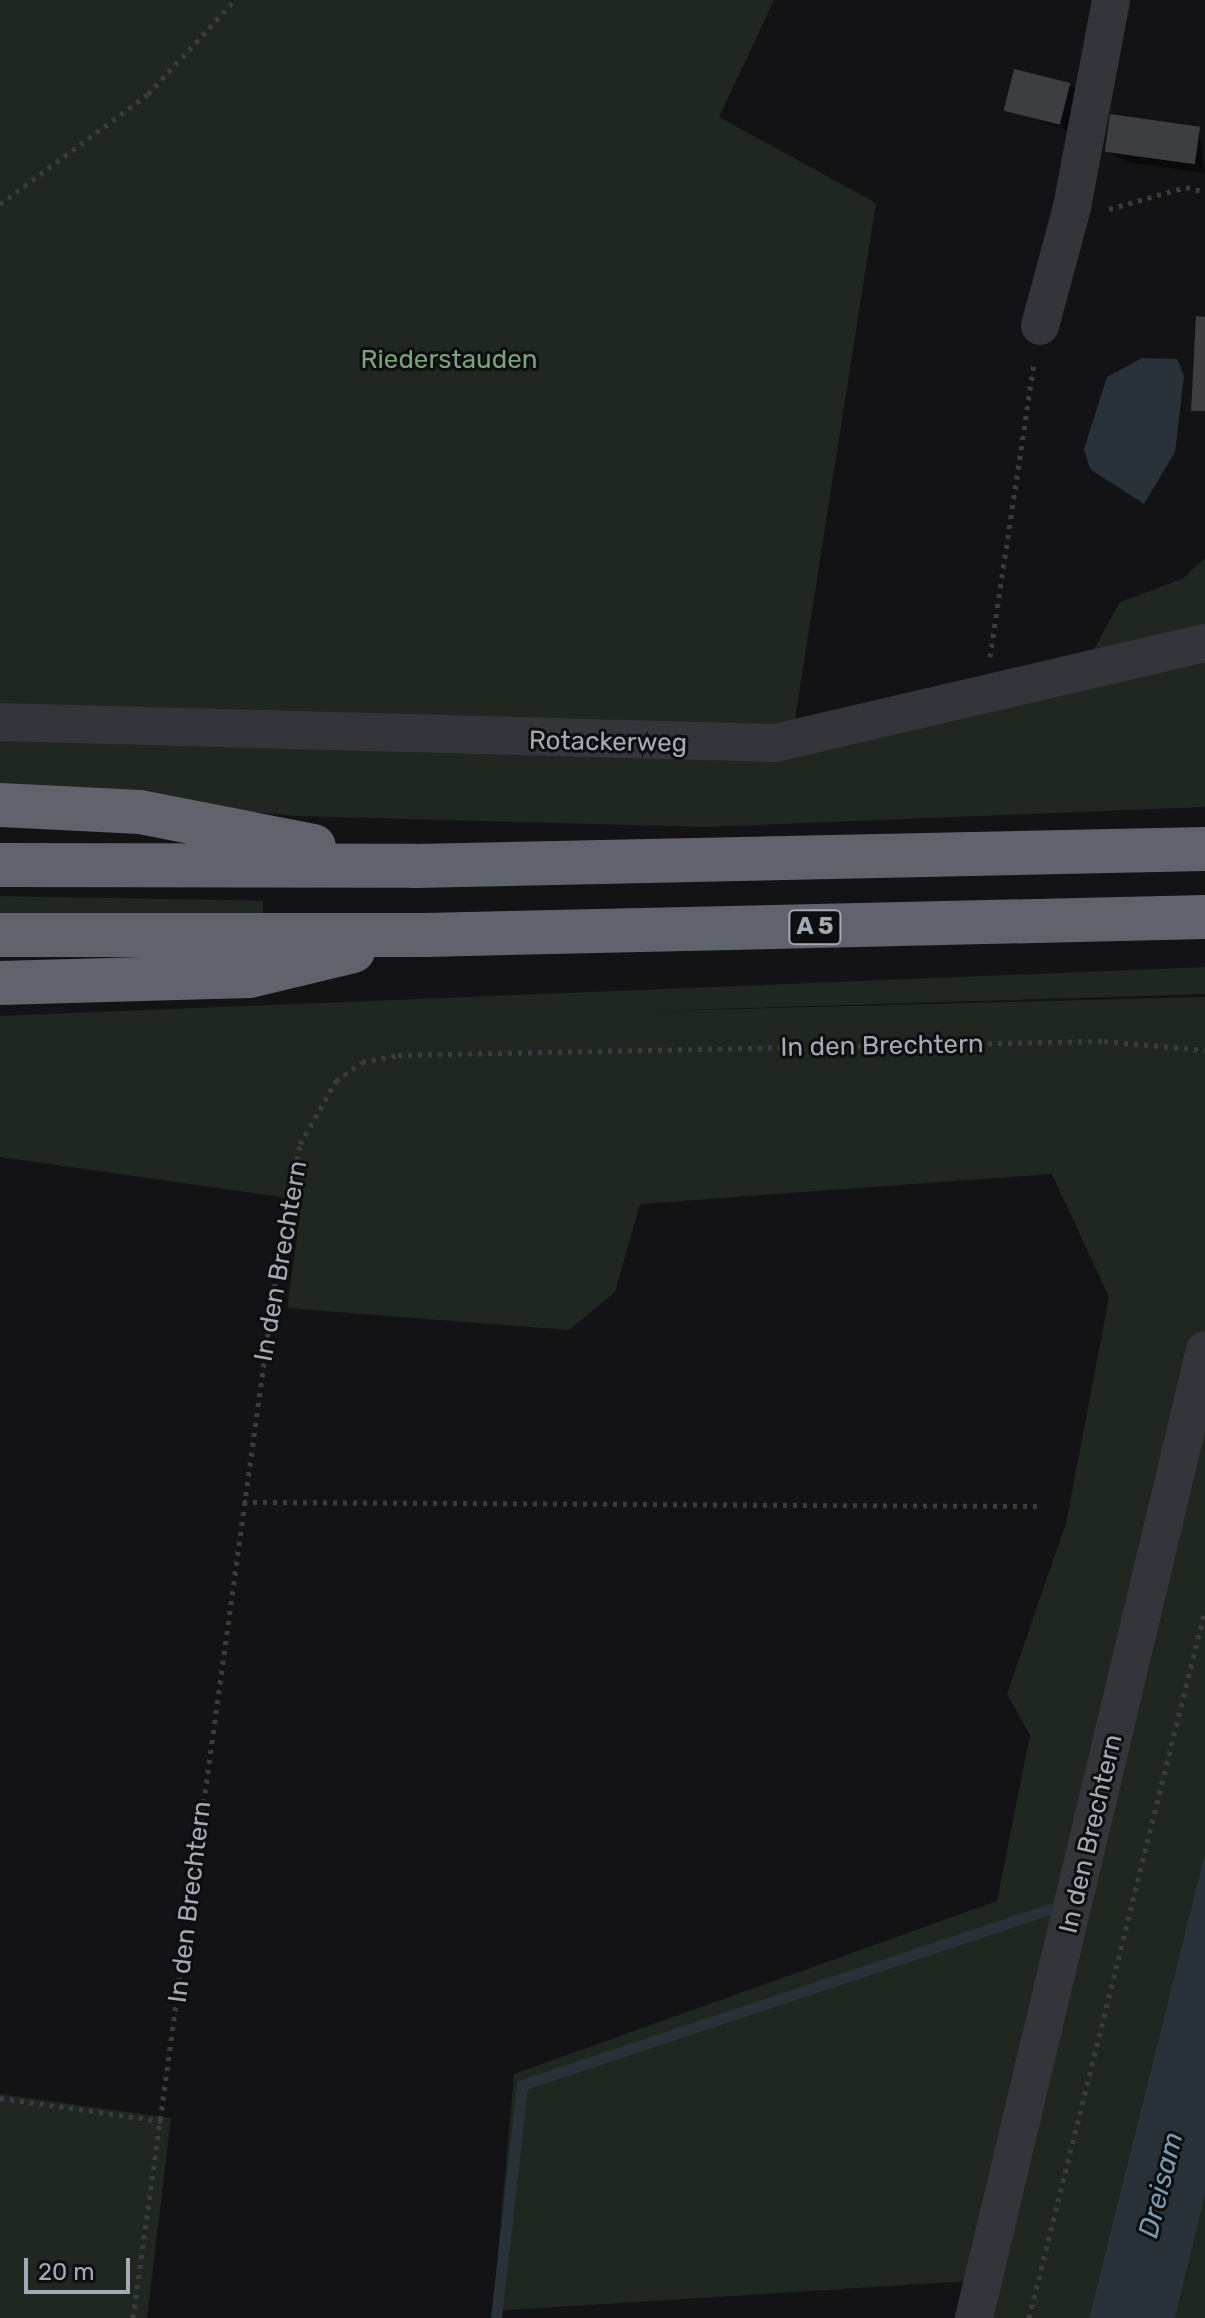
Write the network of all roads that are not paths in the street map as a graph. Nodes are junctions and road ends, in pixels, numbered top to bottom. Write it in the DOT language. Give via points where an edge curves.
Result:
graph roads {
  1 [pos="1111,0"];
  2 [pos="1040,326"];
  3 [pos="1205,643"];
  4 [pos="0,722"];
  5 [pos="0,805"];
  6 [pos="1205,849"];
  7 [pos="0,865"];
  8 [pos="415,866"];
  9 [pos="1205,917"];
  10 [pos="0,935"];
  11 [pos="425,935"];
  12 [pos="0,983"];
  13 [pos="1205,1350"];
  14 [pos="974,2318"];
  1 -- 2 [label="street" via="1072,207"];
  3 -- 4 [label="street, Rotackerweg" via="775,743"];
  5 -- 8 [label="highway" via="140,812"];
  6 -- 8 [label="highway"];
  7 -- 8 [label="highway"];
  9 -- 11 [label="highway, A 5"];
  10 -- 11 [label="highway, A 5"];
  11 -- 12 [label="highway" via="249,976"];
  13 -- 14 [label="street, In den Brechtern"];
}
